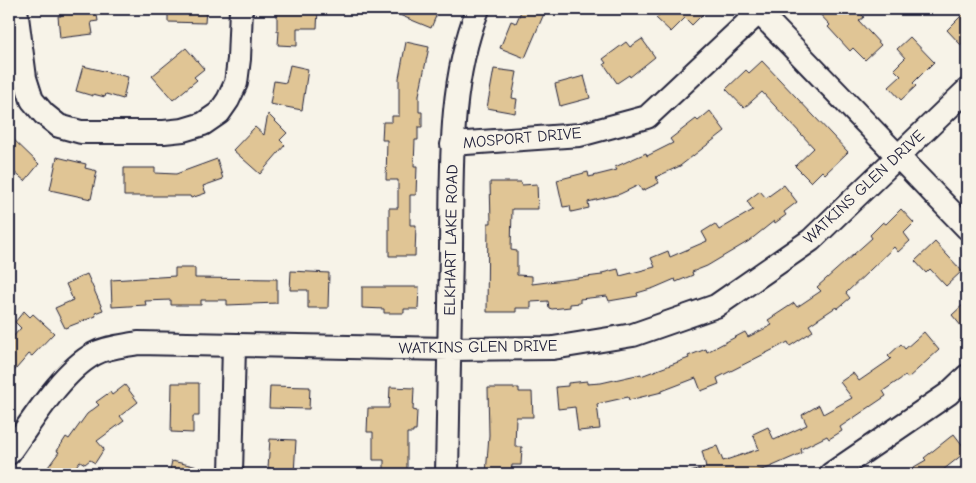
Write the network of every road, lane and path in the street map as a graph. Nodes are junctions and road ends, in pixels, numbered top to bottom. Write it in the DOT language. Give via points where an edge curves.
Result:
graph roads {
  1 [pos="16,9"];
  2 [pos="241,9"];
  3 [pos="478,9"];
  4 [pos="757,10"];
  5 [pos="967,90"];
  6 [pos="452,144"];
  7 [pos="897,156"];
  8 [pos="967,228"];
  9 [pos="234,344"];
  10 [pos="449,349"];
  11 [pos="967,376"];
  12 [pos="9,453"];
  13 [pos="232,474"];
  14 [pos="447,474"];
  15 [pos="831,474"];
  1 -- 2 [label="street" via="25,78 32,100 59,126 81,132 184,130 219,113 236,84"];
  3 -- 6 [label="street, ELKHART LAKE ROAD" via="460,68"];
  4 -- 6 [label="street, MOSPORT DRIVE" via="648,117 580,135"];
  4 -- 7 [label="street"];
  5 -- 7 [label="street, WATKINS GLEN DRIVE"];
  6 -- 10 [label="street, ELKHART LAKE ROAD"];
  7 -- 8 [label="street"];
  7 -- 10 [label="street, WATKINS GLEN DRIVE" via="811,240 716,306 633,334 553,348"];
  9 -- 10 [label="street, WATKINS GLEN DRIVE"];
  9 -- 12 [label="street, WATKINS GLEN DRIVE" via="138,343 94,354 61,383"];
  9 -- 13 [label="street"];
  10 -- 14 [label="street, ELKHART LAKE ROAD"];
  11 -- 15 [label="street" via="948,394"];
}
